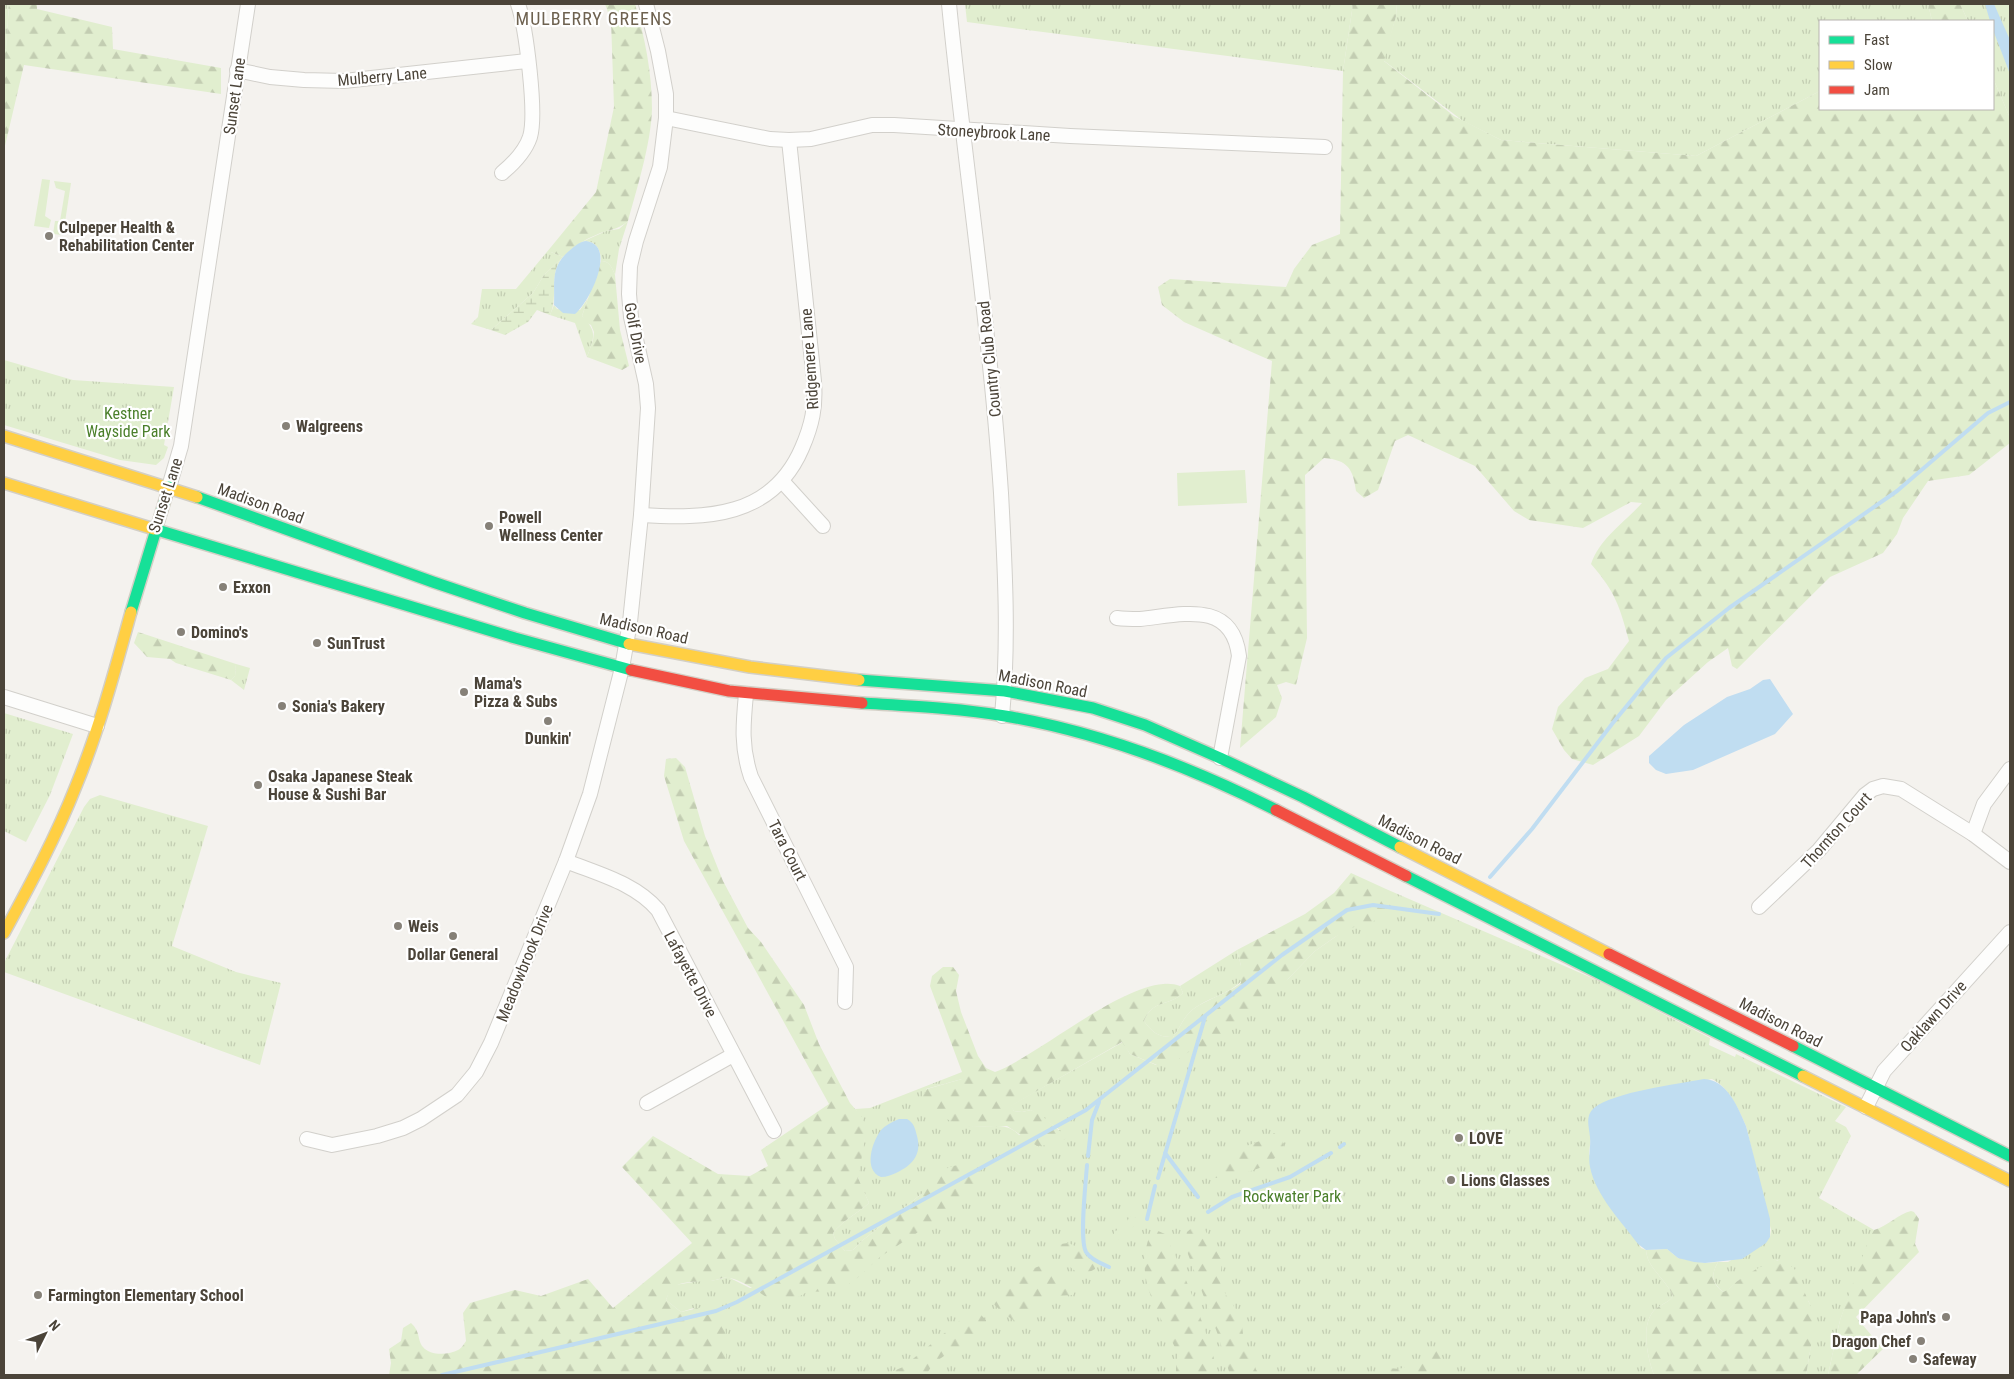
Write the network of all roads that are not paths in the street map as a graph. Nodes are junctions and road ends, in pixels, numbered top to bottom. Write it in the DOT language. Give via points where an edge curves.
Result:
graph roads {
  1 [pos="248,4"];
  2 [pos="518,4"];
  3 [pos="646,4"];
  4 [pos="949,4"];
  5 [pos="528,61"];
  6 [pos="237,70"];
  7 [pos="666,118"];
  8 [pos="962,130"];
  9 [pos="789,140"];
  10 [pos="1325,147"];
  11 [pos="502,173"];
  12 [pos="4,436"];
  13 [pos="782,481"];
  14 [pos="4,484"];
  15 [pos="168,487"];
  16 [pos="640,515"];
  17 [pos="823,526"];
  18 [pos="154,529"];
  19 [pos="1117,618"];
  20 [pos="626,642"];
  21 [pos="622,668"];
  22 [pos="1005,691"];
  23 [pos="746,694"];
  24 [pos="4,697"];
  25 [pos="1002,716"];
  26 [pos="97,726"];
  27 [pos="1220,758"];
  28 [pos="2010,769"];
  29 [pos="1973,834"];
  30 [pos="566,861"];
  31 [pos="2010,862"];
  32 [pos="1759,908"];
  33 [pos="2010,932"];
  34 [pos="4,933"];
  35 [pos="845,1002"];
  36 [pos="733,1055"];
  37 [pos="1875,1087"];
  38 [pos="647,1103"];
  39 [pos="1866,1107"];
  40 [pos="774,1131"];
  41 [pos="307,1139"];
  42 [pos="2010,1156"];
  43 [pos="2010,1181"];
  1 -- 6 [label="street, Sunset Lane"];
  2 -- 5 [label="street"];
  3 -- 7 [label="street, Golf Drive" via="666,94"];
  4 -- 8 [label="street, Country Club Road"];
  5 -- 6 [label="street, Mulberry Lane" via="344,81 270,77"];
  5 -- 11 [label="street" via="534,121 524,150"];
  6 -- 15 [label="street, Sunset Lane" via="181,446"];
  7 -- 9 [label="street, Stoneybrook Lane"];
  7 -- 16 [label="street, Golf Drive" via="660,167 630,266 631,317 648,408"];
  8 -- 9 [label="street, Stoneybrook Lane" via="872,125 811,139"];
  8 -- 10 [label="street, Stoneybrook Lane"];
  8 -- 22 [label="street, Country Club Road" via="997,442 1005,571"];
  9 -- 13 [label="street, Ridgemere Lane" via="815,401 811,428"];
  12 -- 15 [label="main road, Madison Road"];
  13 -- 16 [label="street, Ridgemere Lane" via="752,504 735,510 693,516"];
  13 -- 17 [label="street"];
  14 -- 18 [label="main road"];
  15 -- 18 [label="main road, Sunset Lane"];
  15 -- 20 [label="main road, Madison Road" via="442,586"];
  16 -- 20 [label="street, Golf Drive"];
  18 -- 21 [label="main road"];
  18 -- 26 [label="main road, Sunset Lane"];
  19 -- 27 [label="street" via="1205,615 1225,624 1234,635 1239,656"];
  20 -- 21 [label="street, Golf Drive"];
  20 -- 22 [label="main road, Madison Road" via="750,667"];
  21 -- 23 [label="main road"];
  21 -- 30 [label="street, Meadowbrook Drive" via="590,794"];
  22 -- 25 [label="street, Country Club Road"];
  22 -- 27 [label="main road, Madison Road" via="1093,708 1145,725"];
  23 -- 25 [label="main road"];
  23 -- 35 [label="street, Tara Court" via="743,739 751,777 846,967"];
  24 -- 26 [label="street"];
  25 -- 39 [label="main road" via="1047,724 1138,750 1242,793"];
  26 -- 34 [label="main road, Sunset Lane" via="57,830"];
  27 -- 37 [label="main road, Madison Road"];
  28 -- 29 [label="street" via="1984,804"];
  29 -- 31 [label="street"];
  29 -- 32 [label="street, Thornton Court" via="1901,789 1883,786 1873,789 1820,850"];
  30 -- 36 [label="street, Lafayette Drive" via="635,889 649,899 658,910"];
  30 -- 41 [label="street, Meadowbrook Drive" via="491,1043 476,1072 457,1095 422,1119 377,1136 332,1145"];
  33 -- 37 [label="street, Oaklawn Drive" via="1884,1071"];
  36 -- 38 [label="street"];
  36 -- 40 [label="street, Lafayette Drive"];
  37 -- 39 [label="street, Oaklawn Drive"];
  37 -- 42 [label="main road, Madison Road"];
  39 -- 43 [label="main road"];
}
